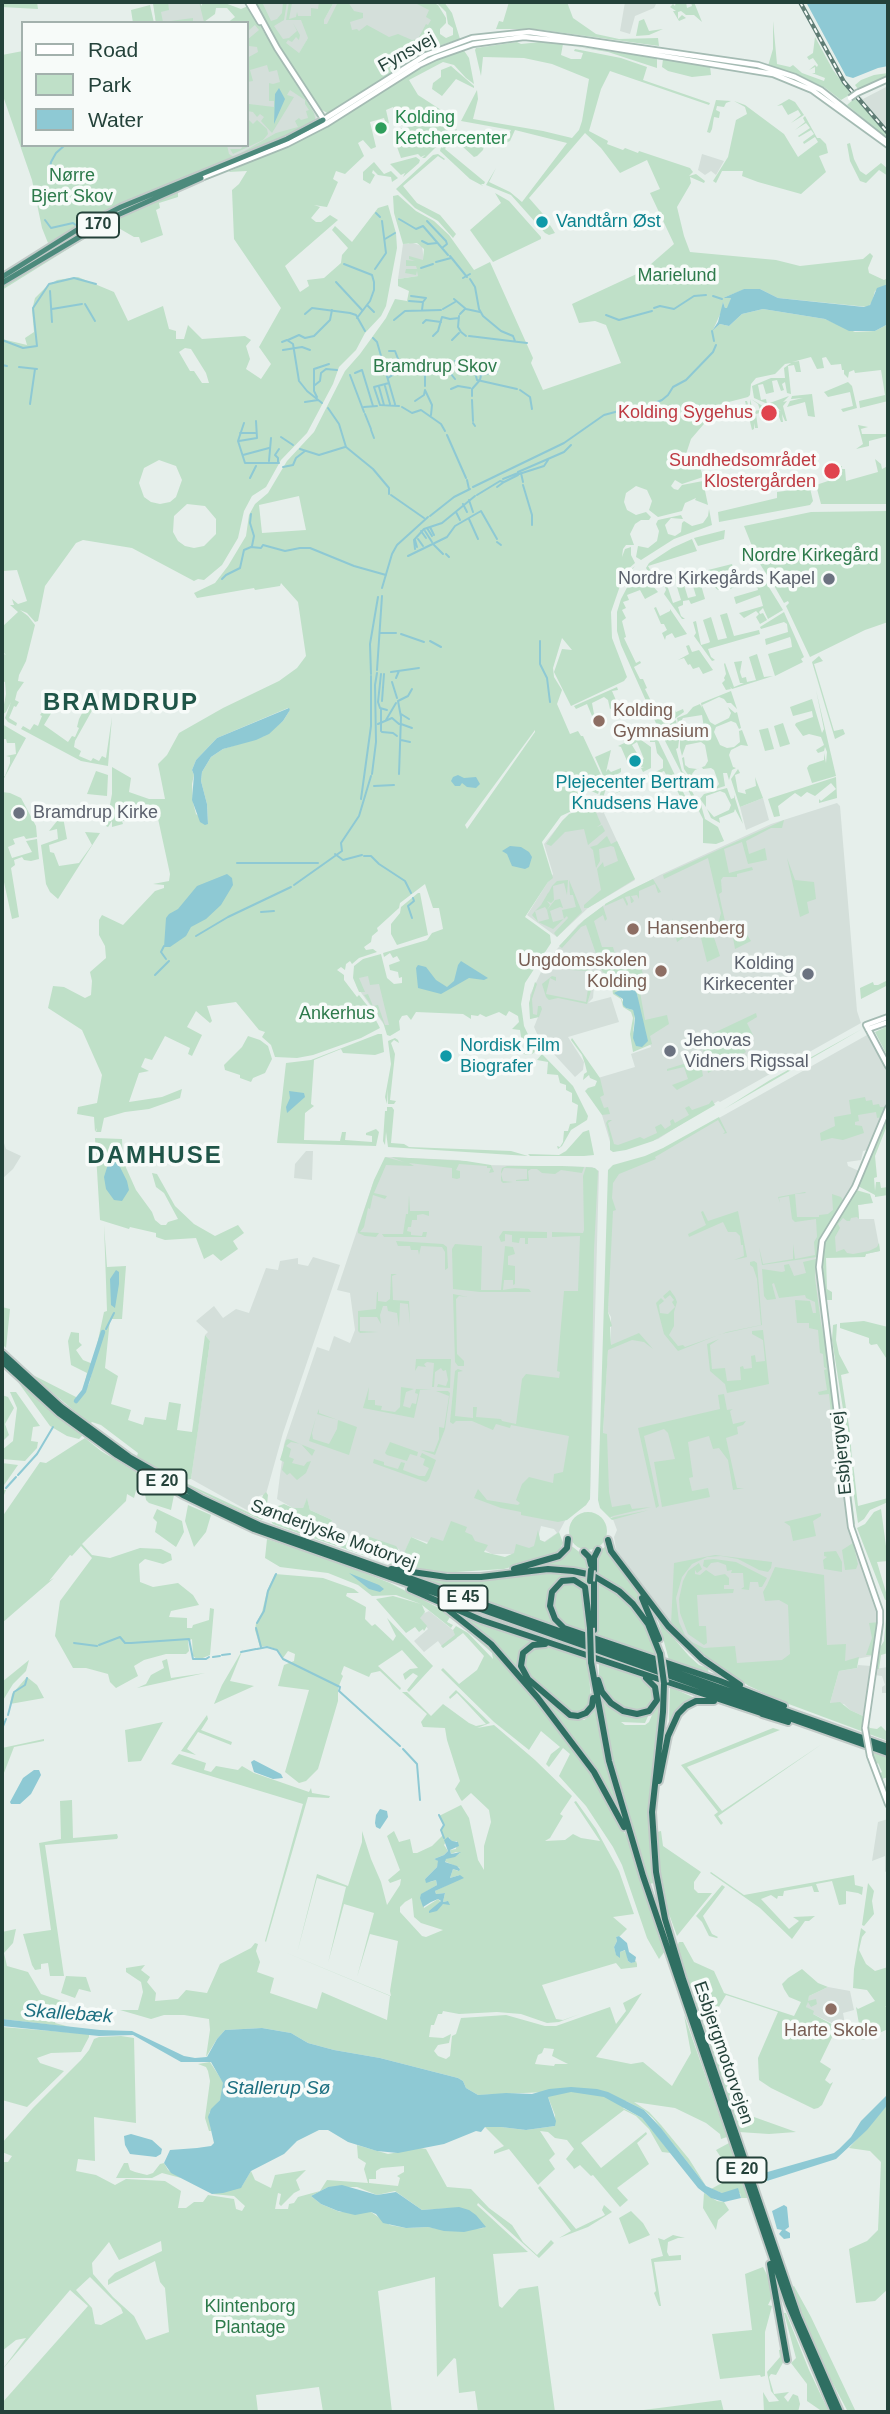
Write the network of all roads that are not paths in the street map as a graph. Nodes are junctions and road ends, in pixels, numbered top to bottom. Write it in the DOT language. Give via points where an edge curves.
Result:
graph roads {
  1 [pos="250,2"];
  2 [pos="888,79"];
  3 [pos="840,106"];
  4 [pos="324,122"];
  5 [pos="888,144"];
  6 [pos="201,178"];
  7 [pos="2,277"];
  8 [pos="2,284"];
  9 [pos="886,1019"];
  10 [pos="888,1066"];
  11 [pos="888,1108"];
  12 [pos="2,1353"];
  13 [pos="2,1361"];
  14 [pos="566,1541"];
  15 [pos="598,1550"];
  16 [pos="584,1552"];
  17 [pos="342,1554"];
  18 [pos="345,1562"];
  19 [pos="592,1570"];
  20 [pos="628,1572"];
  21 [pos="431,1575"];
  22 [pos="415,1591"];
  23 [pos="641,1591"];
  24 [pos="591,1627"];
  25 [pos="661,1654"];
  26 [pos="595,1663"];
  27 [pos="622,1667"];
  28 [pos="767,1699"];
  29 [pos="764,1714"];
  30 [pos="838,1729"];
  31 [pos="888,1747"];
  32 [pos="880,1750"];
  33 [pos="888,1753"];
  34 [pos="888,1804"];
  35 [pos="654,1856"];
  36 [pos="643,1876"];
  37 [pos="759,2218"];
  38 [pos="788,2287"];
  39 [pos="787,2360"];
  40 [pos="834,2412"];
  41 [pos="839,2412"];
  42 [pos="845,2412"];
  1 -- 4 [label="main road"];
  2 -- 3 [label="main road, bridge"];
  3 -- 4 [label="main road, Fynsvej / 170" via="810,84 758,65 515,33 472,38 426,55"];
  3 -- 5 [label="main road, Fynsvej"];
  4 -- 6 [label="main road, Fynsvej / 170" via="287,144"];
  4 -- 7 [label="highway, Fynsvej / 170" via="121,207"];
  6 -- 8 [label="highway, Fynsvej / 170" via="113,217"];
  9 -- 10 [label="main road" via="867,1027"];
  11 -- 34 [label="main road, Esbjergvej, bridge" via="855,1187 822,1241 819,1267 851,1527 880,1612 865,1728"];
  12 -- 17 [label="highway, Sønderjyske Motorvej / E 20" via="61,1407 150,1469 259,1525"];
  13 -- 18 [label="highway, Sønderjyske Motorvej / E 20" via="83,1432 164,1484 254,1528"];
  14 -- 21 [label="highway" via="562,1553 538,1563 481,1574"];
  15 -- 19 [label="highway"];
  16 -- 19 [label="highway"];
  17 -- 21 [label="highway, E 20"];
  17 -- 30 [label="highway, Sønderjyske Motorvej / E 45"];
  18 -- 22 [label="highway, E 20"];
  18 -- 32 [label="highway, Sønderjyske Motorvej / E 45"];
  19 -- 24 [label="highway, bridge"];
  20 -- 23 [label="highway"];
  20 -- 23 [label="highway" via="611,1551 610,1539"];
  20 -- 25 [label="highway" via="650,1613"];
  21 -- 25 [label="highway, E 20" via="481,1577 548,1569 592,1575 633,1604"];
  22 -- 26 [label="highway"];
  22 -- 36 [label="highway, E 20" via="481,1634 538,1698 607,1794"];
  23 -- 28 [label="highway" via="690,1649"];
  24 -- 26 [label="highway, bridge"];
  24 -- 28 [label="highway" via="585,1587 574,1580 562,1581 550,1605 554,1618 566,1629"];
  25 -- 35 [label="highway, E 20, bridge" via="664,1687 653,1792"];
  26 -- 26 [label="highway" via="592,1706 574,1716 528,1679 521,1662 526,1650 538,1644"];
  26 -- 27 [label="highway"];
  26 -- 27 [label="highway" via="600,1688 611,1703 628,1713 647,1712 657,1700 655,1686"];
  26 -- 36 [label="highway, E 20" via="609,1761"];
  27 -- 29 [label="highway"];
  28 -- 30 [label="highway"];
  29 -- 32 [label="highway"];
  29 -- 35 [label="highway" via="707,1699 691,1703 678,1714 659,1776"];
  30 -- 31 [label="highway, Sønderjyske Motorvej / E 45"];
  32 -- 33 [label="highway, Sønderjyske Motorvej / E 45"];
  35 -- 38 [label="highway, Esbjergmotorvejen / E 20" via="660,1897 683,1979"];
  36 -- 37 [label="highway, Esbjergmotorvejen / E 20"];
  37 -- 39 [label="highway"];
  37 -- 40 [label="highway, Esbjergmotorvejen / E 20" via="803,2343"];
  38 -- 41 [label="highway, Esbjergmotorvejen / E 20"];
  38 -- 42 [label="highway"];
}
